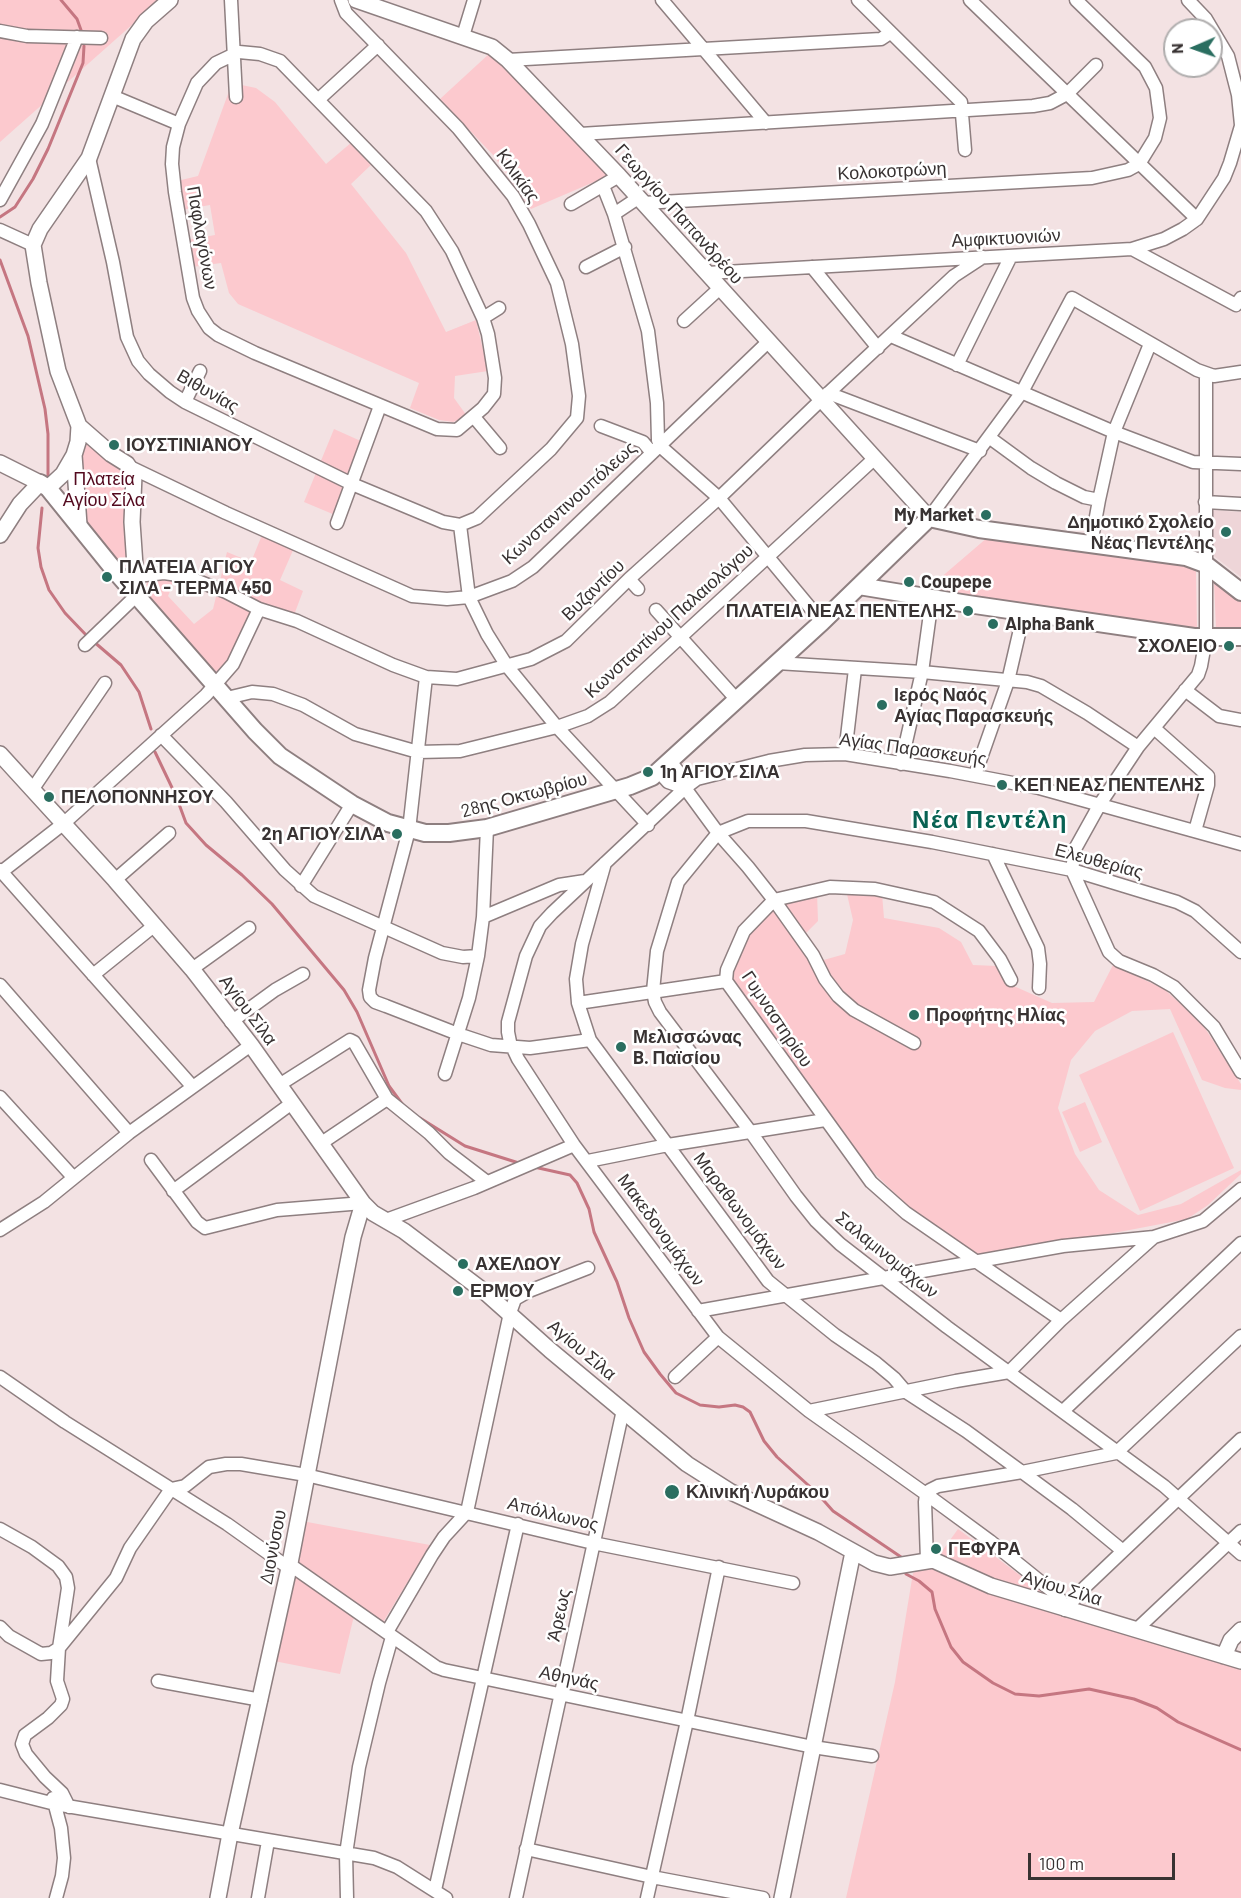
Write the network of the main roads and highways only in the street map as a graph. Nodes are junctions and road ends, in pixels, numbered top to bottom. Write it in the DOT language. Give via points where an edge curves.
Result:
graph roads {
  1 [pos="44,485"];
  2 [pos="881,566"];
  3 [pos="859,586"];
  4 [pos="887,590"];
  5 [pos="1241,592"];
  6 [pos="1241,637"];
  1 -- 3 [label="main road, 28ης Οκτωβρίου" via="280,756 352,804 408,830 441,834 487,828 646,780"];
  2 -- 3 [label="main road, 28ης Οκτωβρίου"];
  2 -- 4 [label="main road"];
  2 -- 5 [label="main road, 28ης Οκτωβρίου" via="929,518 979,529 1186,557 1205,564"];
  3 -- 4 [label="main road"];
  4 -- 6 [label="main road" via="1206,638"];
}
